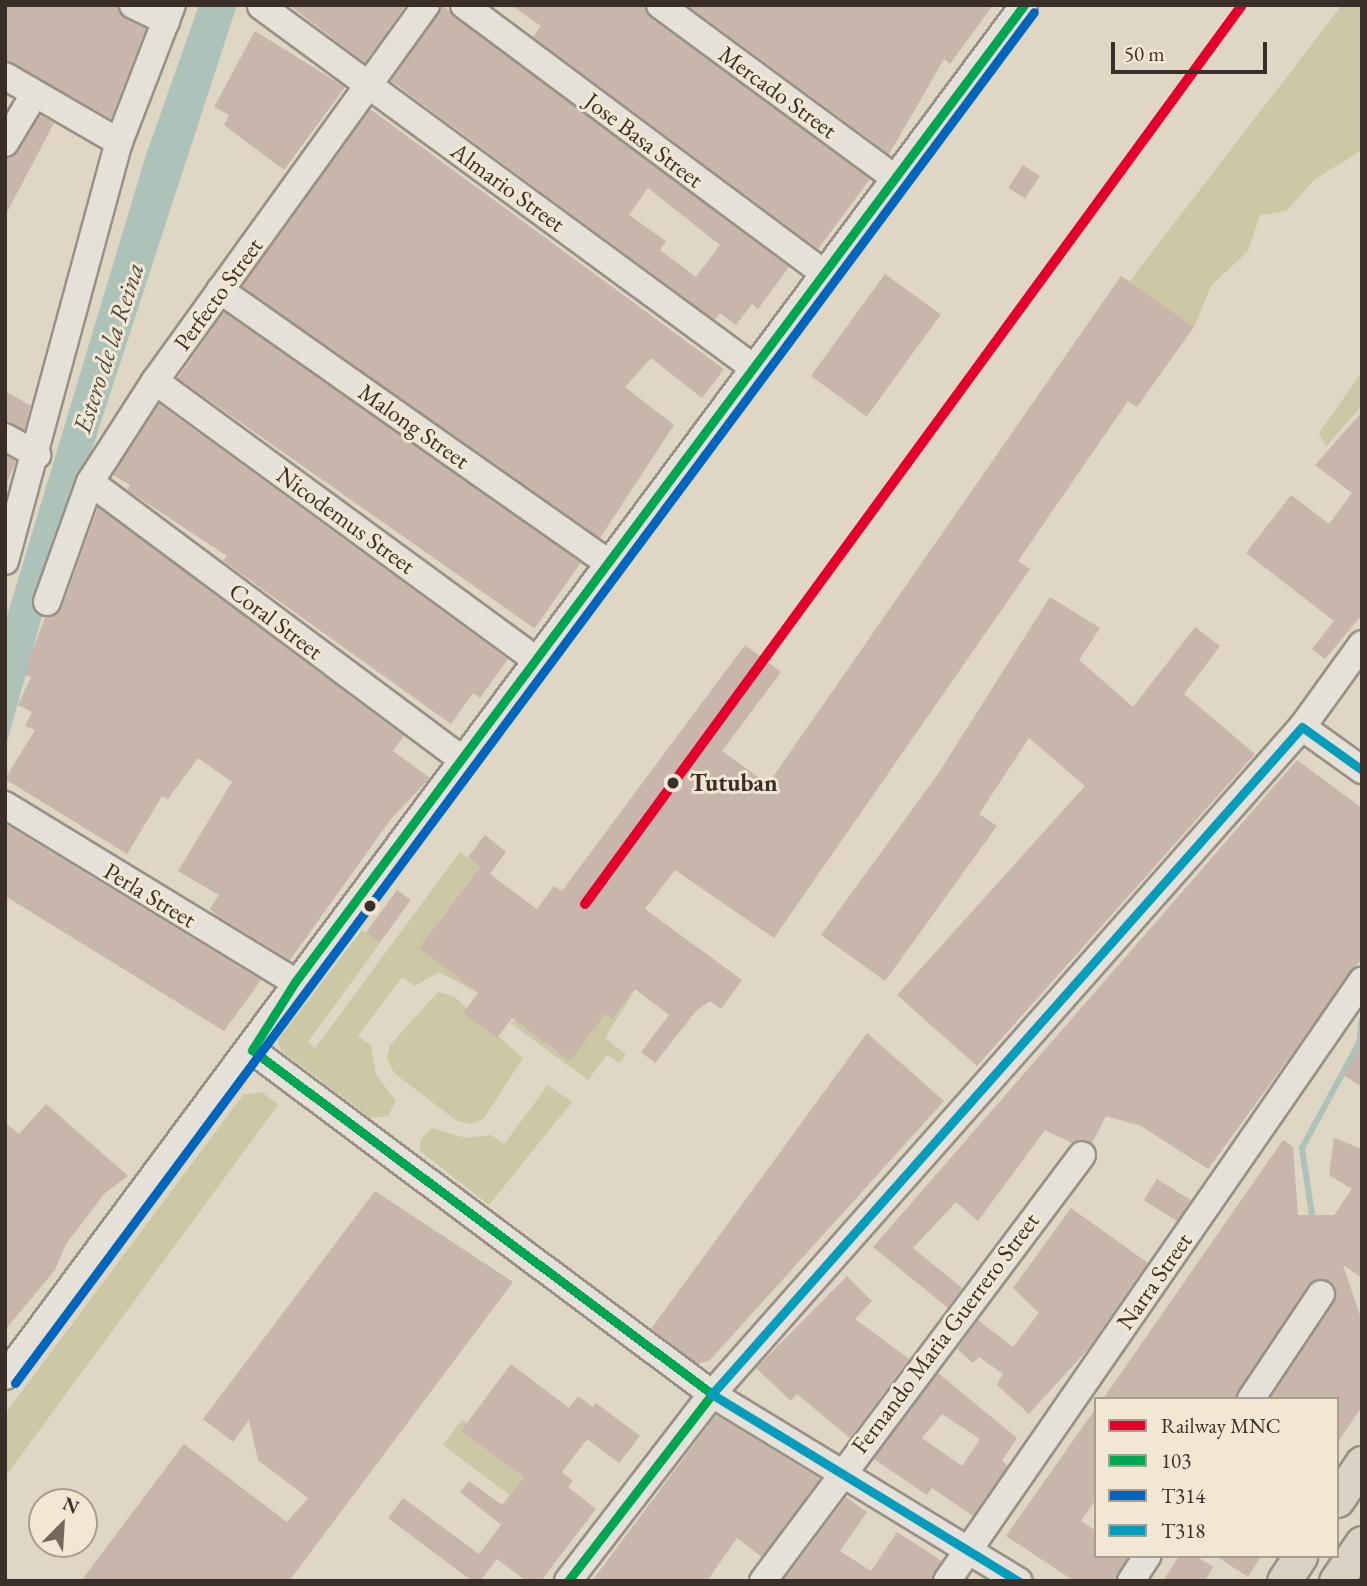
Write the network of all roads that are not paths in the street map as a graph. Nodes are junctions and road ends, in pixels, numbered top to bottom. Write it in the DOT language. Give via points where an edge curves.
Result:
graph roads {
  1 [pos="133,5"];
  2 [pos="426,5"];
  3 [pos="464,5"];
  4 [pos="660,5"];
  5 [pos="1024,5"];
  6 [pos="261,6"];
  7 [pos="169,13"];
  8 [pos="5,76"];
  9 [pos="369,85"];
  10 [pos="34,94"];
  11 [pos="119,142"];
  12 [pos="5,143"];
  13 [pos="896,179"];
  14 [pos="825,274"];
  15 [pos="220,290"];
  16 [pos="754,368"];
  17 [pos="155,380"];
  18 [pos="5,437"];
  19 [pos="37,456"];
  20 [pos="89,482"];
  21 [pos="5,561"];
  22 [pos="608,563"];
  23 [pos="47,602"];
  24 [pos="1362,644"];
  25 [pos="536,660"];
  26 [pos="1302,727"];
  27 [pos="462,759"];
  28 [pos="1362,770"];
  29 [pos="5,805"];
  30 [pos="1362,981"];
  31 [pos="295,982"];
  32 [pos="252,1050"];
  33 [pos="1082,1155"];
  34 [pos="1321,1294"];
  35 [pos="5,1376"];
  36 [pos="712,1394"];
  37 [pos="1252,1397"];
  38 [pos="1362,1463"];
  39 [pos="839,1472"];
  40 [pos="1339,1497"];
  41 [pos="1362,1543"];
  42 [pos="968,1550"];
  43 [pos="1146,1558"];
  44 [pos="1299,1558"];
  45 [pos="568,1581"];
  46 [pos="763,1581"];
  47 [pos="947,1581"];
  48 [pos="1018,1581"];
  49 [pos="1131,1581"];
  50 [pos="1284,1581"];
  51 [pos="1336,1581"];
  1 -- 7 [label="street"];
  2 -- 9 [label="street, Perfecto Street"];
  3 -- 14 [label="street, Jose Basa Street"];
  4 -- 13 [label="street, Mercado Street"];
  5 -- 13 [label="street"];
  6 -- 9 [label="street, Almario Street"];
  7 -- 11 [label="street"];
  8 -- 10 [label="street"];
  9 -- 15 [label="street, Perfecto Street"];
  9 -- 16 [label="street, Almario Street"];
  10 -- 11 [label="street"];
  10 -- 12 [label="street"];
  11 -- 19 [label="street"];
  13 -- 14 [label="street"];
  14 -- 16 [label="street"];
  15 -- 17 [label="street, Perfecto Street"];
  15 -- 22 [label="street, Malong Street"];
  16 -- 22 [label="street"];
  17 -- 20 [label="street, Perfecto Street"];
  17 -- 25 [label="street, Nicodemus Street"];
  18 -- 19 [label="street"];
  19 -- 21 [label="street"];
  20 -- 23 [label="street, Perfecto Street"];
  20 -- 27 [label="street, Coral Street"];
  22 -- 25 [label="street"];
  24 -- 26 [label="street"];
  25 -- 27 [label="street"];
  26 -- 28 [label="street"];
  26 -- 36 [label="street"];
  27 -- 31 [label="street"];
  29 -- 31 [label="street, Perla Street"];
  30 -- 42 [label="street, Narra Street"];
  31 -- 32 [label="street"];
  32 -- 35 [label="street"];
  32 -- 36 [label="street"];
  33 -- 39 [label="street, Fernando Maria Guerrero Street"];
  34 -- 37 [label="street"];
  36 -- 39 [label="street"];
  36 -- 45 [label="street"];
  38 -- 40 [label="main road"];
  39 -- 42 [label="street"];
  39 -- 46 [label="street, Fernando Maria Guerrero Street"];
  41 -- 51 [label="main road"];
  42 -- 47 [label="street, Narra Street"];
  42 -- 48 [label="street"];
  43 -- 49 [label="street"];
  44 -- 50 [label="main road"];
}
